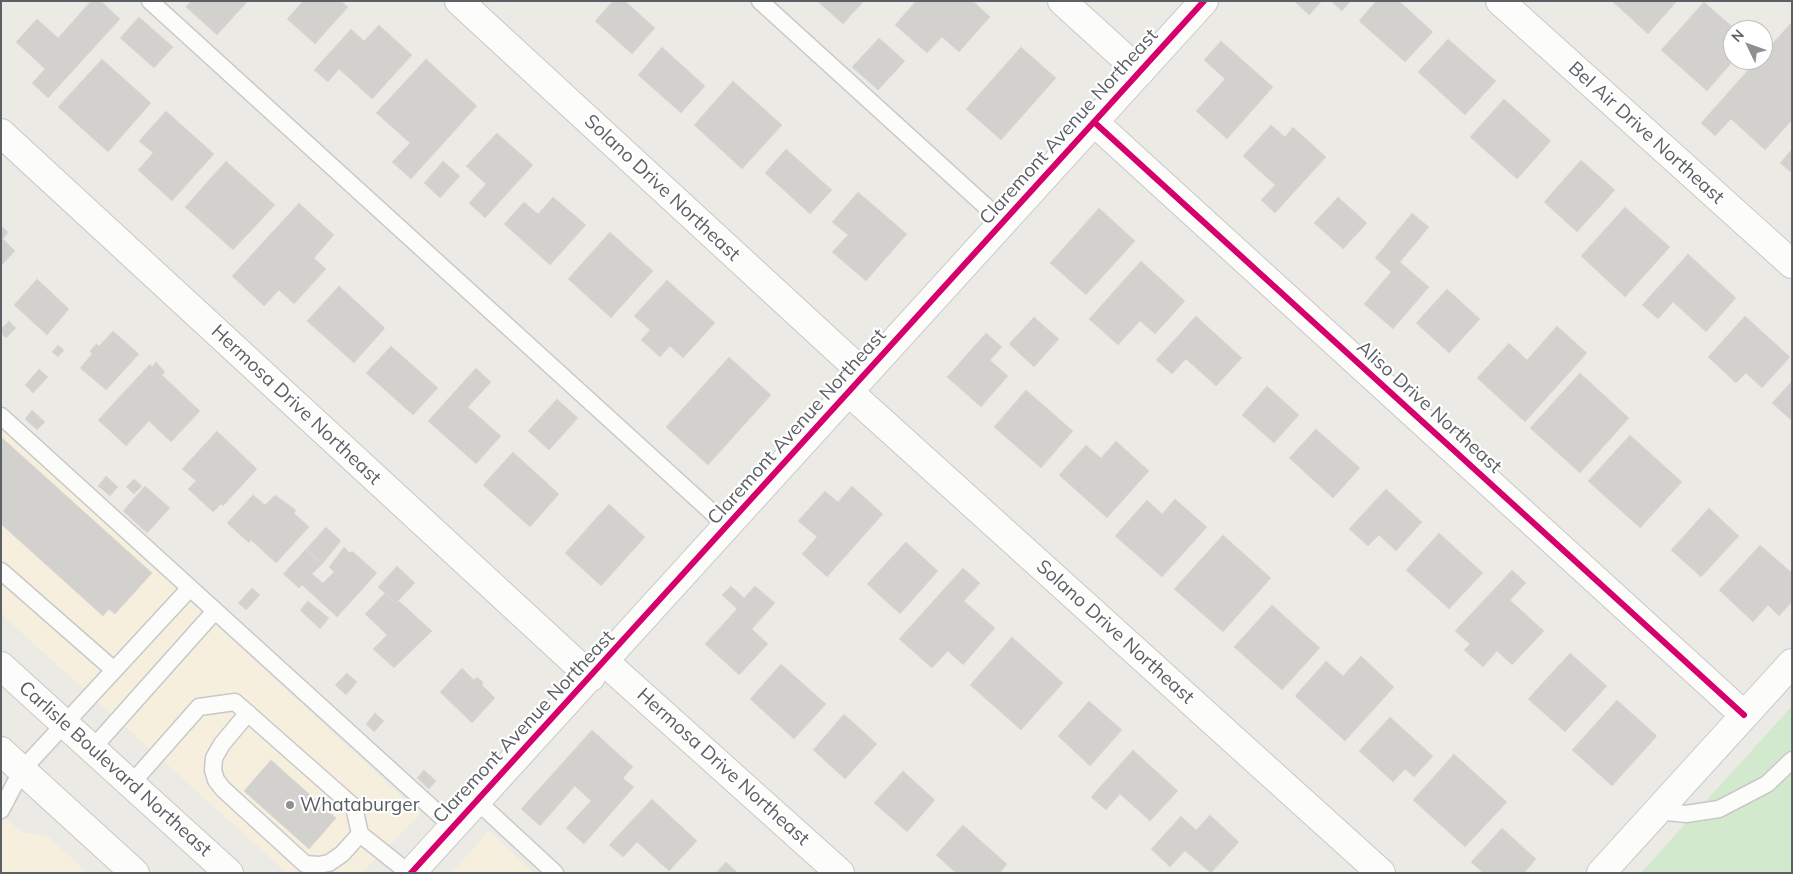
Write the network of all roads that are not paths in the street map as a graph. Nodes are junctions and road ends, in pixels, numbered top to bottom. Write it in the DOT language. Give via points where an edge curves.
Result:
graph roads {
  1 [pos="150,1"];
  2 [pos="459,1"];
  3 [pos="760,1"];
  4 [pos="1062,1"];
  5 [pos="1204,1"];
  6 [pos="1500,1"];
  7 [pos="1140,72"];
  8 [pos="1094,122"];
  9 [pos="1,133"];
  10 [pos="1003,222"];
  11 [pos="1792,264"];
  12 [pos="857,383"];
  13 [pos="1,416"];
  14 [pos="727,526"];
  15 [pos="1,571"];
  16 [pos="190,588"];
  17 [pos="215,611"];
  18 [pos="1792,662"];
  19 [pos="1,666"];
  20 [pos="598,669"];
  21 [pos="114,670"];
  22 [pos="248,713"];
  23 [pos="1744,715"];
  24 [pos="64,723"];
  25 [pos="92,749"];
  26 [pos="1,751"];
  27 [pos="1792,760"];
  28 [pos="12,776"];
  29 [pos="131,784"];
  30 [pos="477,801"];
  31 [pos="1,810"];
  32 [pos="1657,811"];
  33 [pos="453,827"];
  34 [pos="360,834"];
  35 [pos="136,873"];
  36 [pos="229,873"];
  37 [pos="410,873"];
  38 [pos="556,873"];
  39 [pos="840,873"];
  40 [pos="1381,873"];
  41 [pos="1601,873"];
  1 -- 14 [label="lane"];
  2 -- 12 [label="street, Solano Drive Northeast"];
  3 -- 10 [label="lane"];
  4 -- 7 [label="street"];
  5 -- 7 [label="street, Claremont Avenue Northeast"];
  6 -- 11 [label="street, Bel Air Drive Northeast"];
  7 -- 8 [label="street, Claremont Avenue Northeast"];
  8 -- 10 [label="street, Claremont Avenue Northeast"];
  8 -- 23 [label="street, Aliso Drive Northeast"];
  9 -- 20 [label="street, Hermosa Drive Northeast"];
  10 -- 12 [label="street, Claremont Avenue Northeast"];
  12 -- 14 [label="street, Claremont Avenue Northeast"];
  12 -- 40 [label="street, Solano Drive Northeast"];
  13 -- 16 [label="lane"];
  14 -- 20 [label="street, Claremont Avenue Northeast"];
  15 -- 21 [label="lane"];
  16 -- 17 [label="lane"];
  16 -- 21 [label="lane"];
  17 -- 25 [label="lane"];
  17 -- 33 [label="lane"];
  18 -- 23 [label="street"];
  19 -- 24 [label="street, Carlisle Boulevard Northeast"];
  20 -- 30 [label="street, Claremont Avenue Northeast"];
  20 -- 39 [label="street, Hermosa Drive Northeast"];
  21 -- 24 [label="lane"];
  22 -- 29 [label="lane" via="235,702 199,707"];
  22 -- 34 [label="lane" via="354,806"];
  22 -- 34 [label="lane" via="214,758 215,775 223,789 305,864 329,863"];
  23 -- 32 [label="street"];
  24 -- 25 [label="street, Carlisle Boulevard Northeast"];
  24 -- 28 [label="lane"];
  25 -- 29 [label="street, Carlisle Boulevard Northeast"];
  26 -- 28 [label="street"];
  27 -- 32 [label="lane" via="1767,784 1719,809 1686,814"];
  28 -- 31 [label="lane"];
  28 -- 35 [label="street"];
  29 -- 36 [label="street, Carlisle Boulevard Northeast"];
  30 -- 33 [label="street, Claremont Avenue Northeast"];
  30 -- 38 [label="lane"];
  32 -- 41 [label="street"];
  33 -- 37 [label="street, Claremont Avenue Northeast"];
  34 -- 37 [label="lane"];
}
